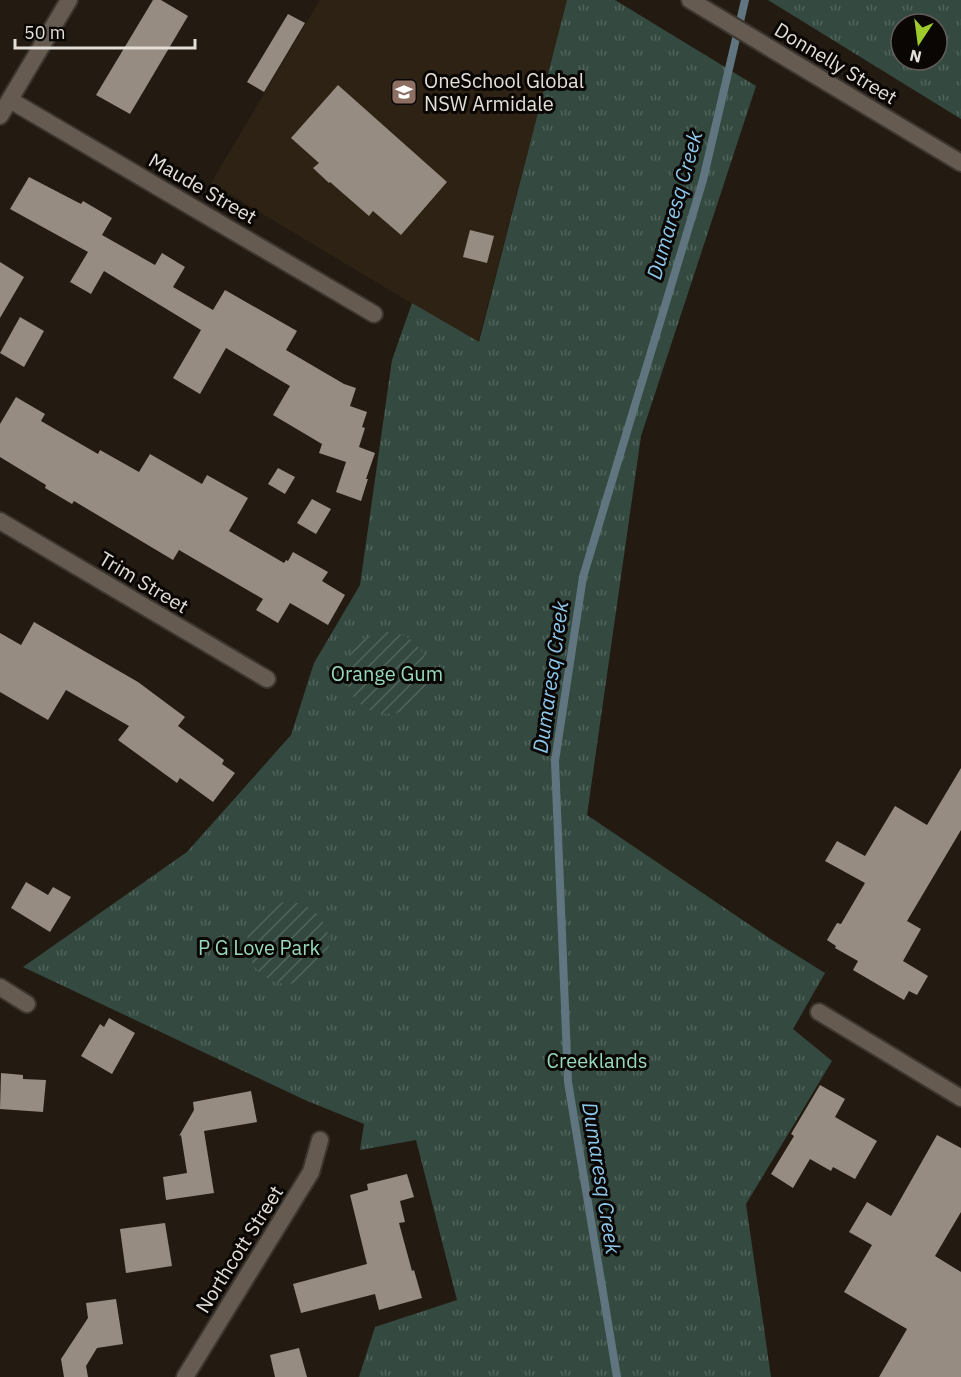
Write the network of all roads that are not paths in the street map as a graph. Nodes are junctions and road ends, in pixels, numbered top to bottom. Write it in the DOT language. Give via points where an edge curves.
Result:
graph roads {
  1 [pos="69,0"];
  2 [pos="690,0"];
  3 [pos="10,99"];
  4 [pos="0,116"];
  5 [pos="961,163"];
  6 [pos="374,314"];
  7 [pos="0,521"];
  8 [pos="267,679"];
  9 [pos="0,987"];
  10 [pos="27,1004"];
  11 [pos="819,1012"];
  12 [pos="961,1098"];
  13 [pos="320,1140"];
  14 [pos="185,1377"];
  1 -- 3 [label="street"];
  2 -- 5 [label="street, Donnelly Street"];
  3 -- 4 [label="street"];
  3 -- 6 [label="street, Maude Street"];
  7 -- 8 [label="street, Trim Street"];
  9 -- 10 [label="street"];
  11 -- 12 [label="street"];
  13 -- 14 [label="street, Northcott Street" via="311,1172"];
}
